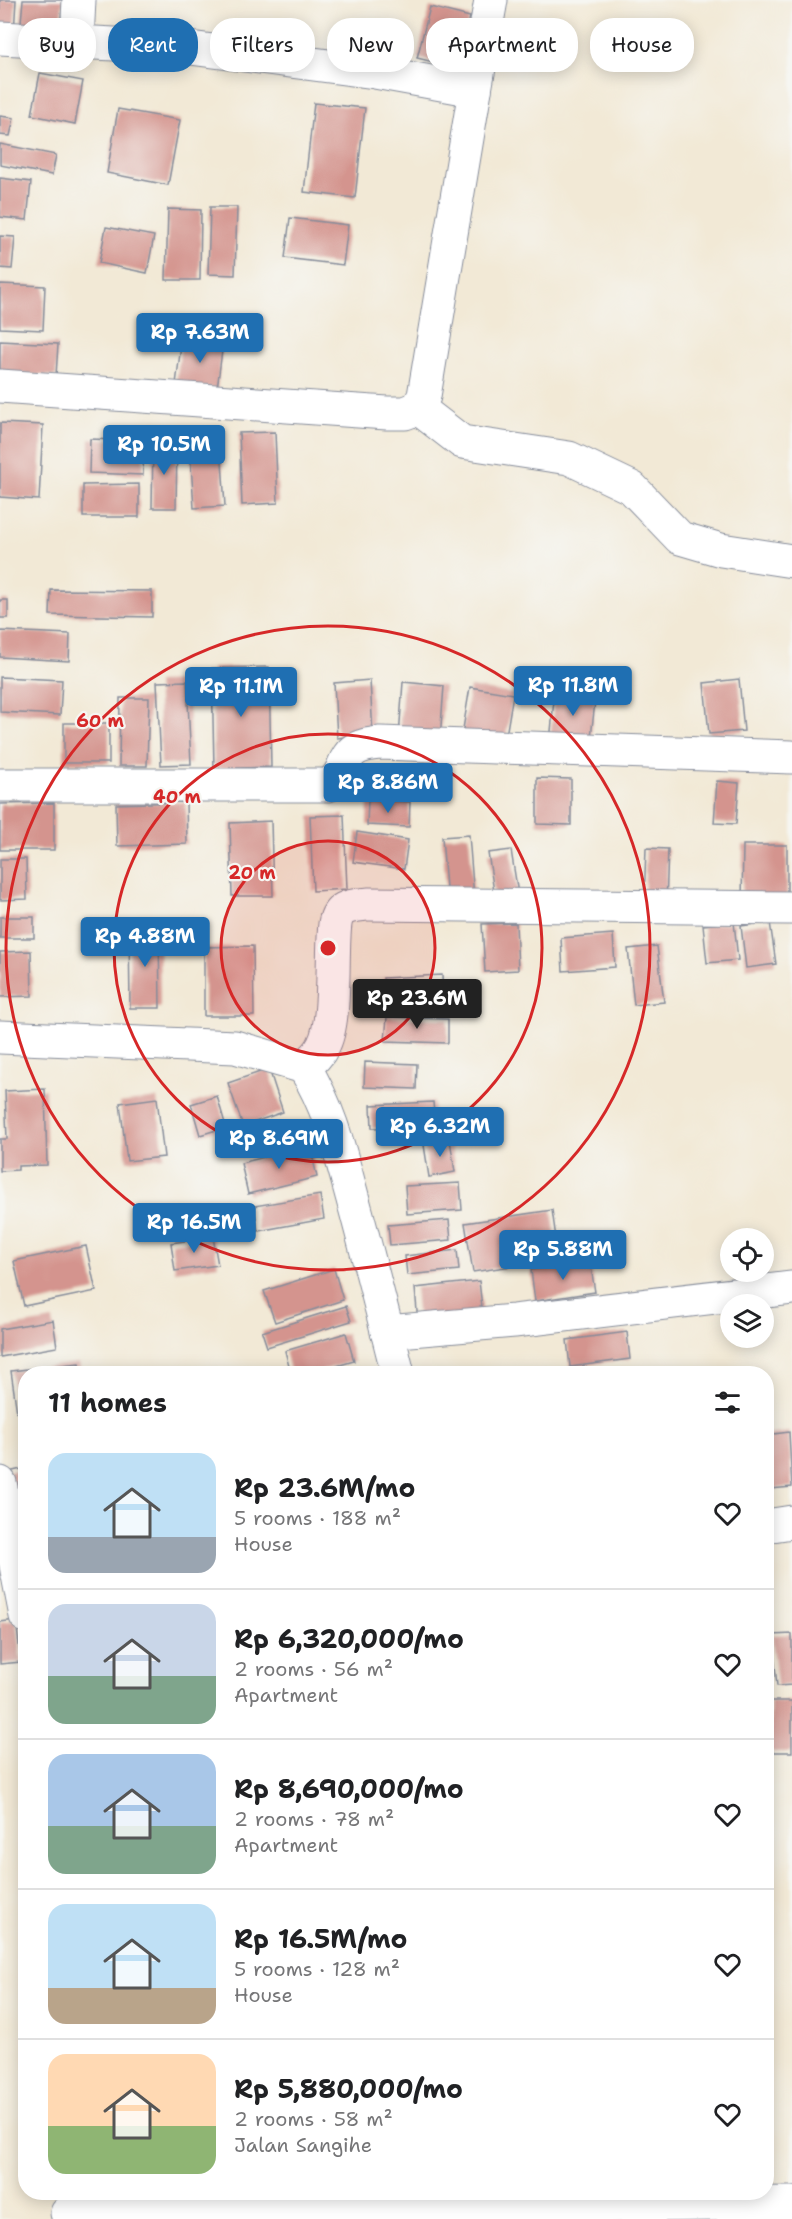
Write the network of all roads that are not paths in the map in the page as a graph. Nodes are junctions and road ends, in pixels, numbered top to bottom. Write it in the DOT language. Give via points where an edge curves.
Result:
graph roads {
  1 [pos="79,0"];
  2 [pos="491,0"];
  3 [pos="78,18"];
  4 [pos="0,38"];
  5 [pos="18,38"];
  6 [pos="96,41"];
  7 [pos="475,90"];
  8 [pos="0,386"];
  9 [pos="418,408"];
  10 [pos="792,561"];
  11 [pos="792,757"];
  12 [pos="0,785"];
  13 [pos="792,908"];
  14 [pos="0,1037"];
  15 [pos="304,1067"];
  16 [pos="792,1288"];
  17 [pos="387,1332"];
  18 [pos="396,1366"];
  19 [pos="0,1483"];
  20 [pos="792,1522"];
  21 [pos="774,1525"];
  22 [pos="18,1575"];
  23 [pos="792,2203"];
  24 [pos="508,2206"];
  25 [pos="67,2213"];
  1 -- 3 [label="street"];
  2 -- 7 [label="street"];
  4 -- 5 [label="street"];
  6 -- 7 [label="street" via="190,48 375,72"];
  7 -- 9 [label="street" via="424,396"];
  8 -- 9 [label="street" via="387,413"];
  9 -- 10 [label="street" via="462,442 569,458 632,488 680,538 721,550"];
  11 -- 12 [label="street" via="380,743 352,752 340,776 328,785"];
  13 -- 15 [label="street" via="368,904 344,908 336,915 331,1013 324,1045"];
  14 -- 15 [label="street" via="235,1047"];
  15 -- 17 [label="street" via="318,1089 337,1143"];
  16 -- 17 [label="street" via="591,1313"];
  17 -- 18 [label="street"];
  19 -- 22 [label="street"];
  20 -- 21 [label="street"];
  23 -- 24 [label="street"];
  24 -- 25 [label="street"];
}
